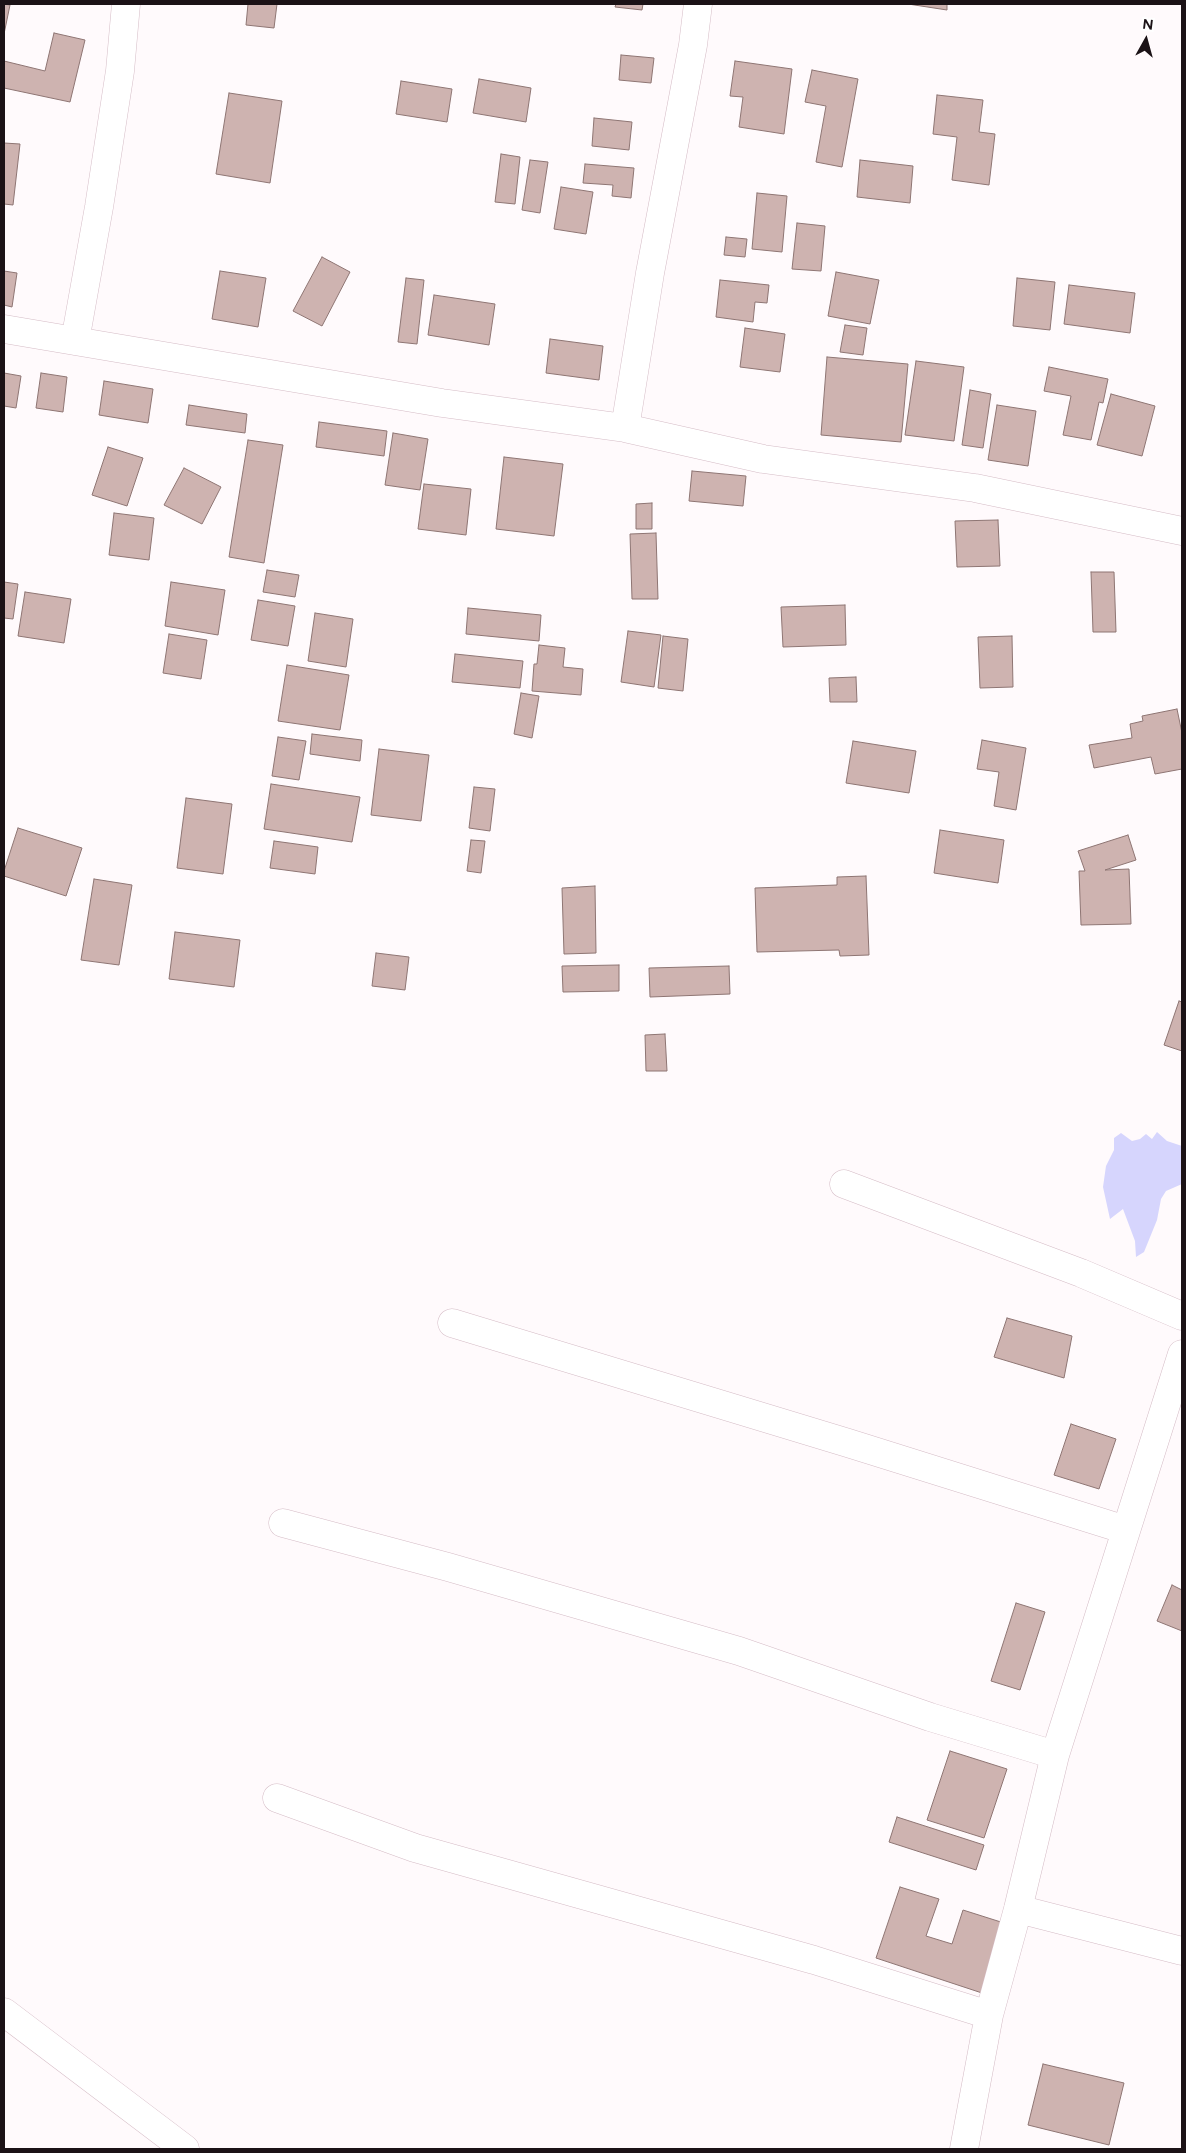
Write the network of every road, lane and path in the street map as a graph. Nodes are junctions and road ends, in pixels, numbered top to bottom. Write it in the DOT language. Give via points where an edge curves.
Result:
graph roads {
  1 [pos="126,4"];
  2 [pos="698,4"];
  3 [pos="4,329"];
  4 [pos="75,341"];
  5 [pos="625,428"];
  6 [pos="1182,531"];
  7 [pos="844,1184"];
  8 [pos="1182,1316"];
  9 [pos="452,1323"];
  10 [pos="1182,1354"];
  11 [pos="283,1522"];
  12 [pos="1126,1530"];
  13 [pos="1056,1755"];
  14 [pos="277,1798"];
  15 [pos="1018,1909"];
  16 [pos="1182,1951"];
  17 [pos="4,2012"];
  18 [pos="990,2015"];
  19 [pos="185,2149"];
  20 [pos="964,2149"];
  1 -- 4 [label="street" via="120,71"];
  2 -- 5 [label="street" via="694,45 652,264"];
  3 -- 4 [label="street"];
  4 -- 5 [label="street" via="442,402"];
  5 -- 6 [label="street" via="763,459 975,488"];
  7 -- 8 [label="street" via="1081,1273"];
  9 -- 12 [label="street" via="848,1442"];
  10 -- 12 [label="street"];
  11 -- 13 [label="street" via="739,1651 930,1717"];
  12 -- 13 [label="street"];
  13 -- 15 [label="street"];
  14 -- 18 [label="street" via="416,1848 814,1960"];
  15 -- 16 [label="street"];
  15 -- 18 [label="street"];
  17 -- 19 [label="street"];
  18 -- 20 [label="street"];
}
